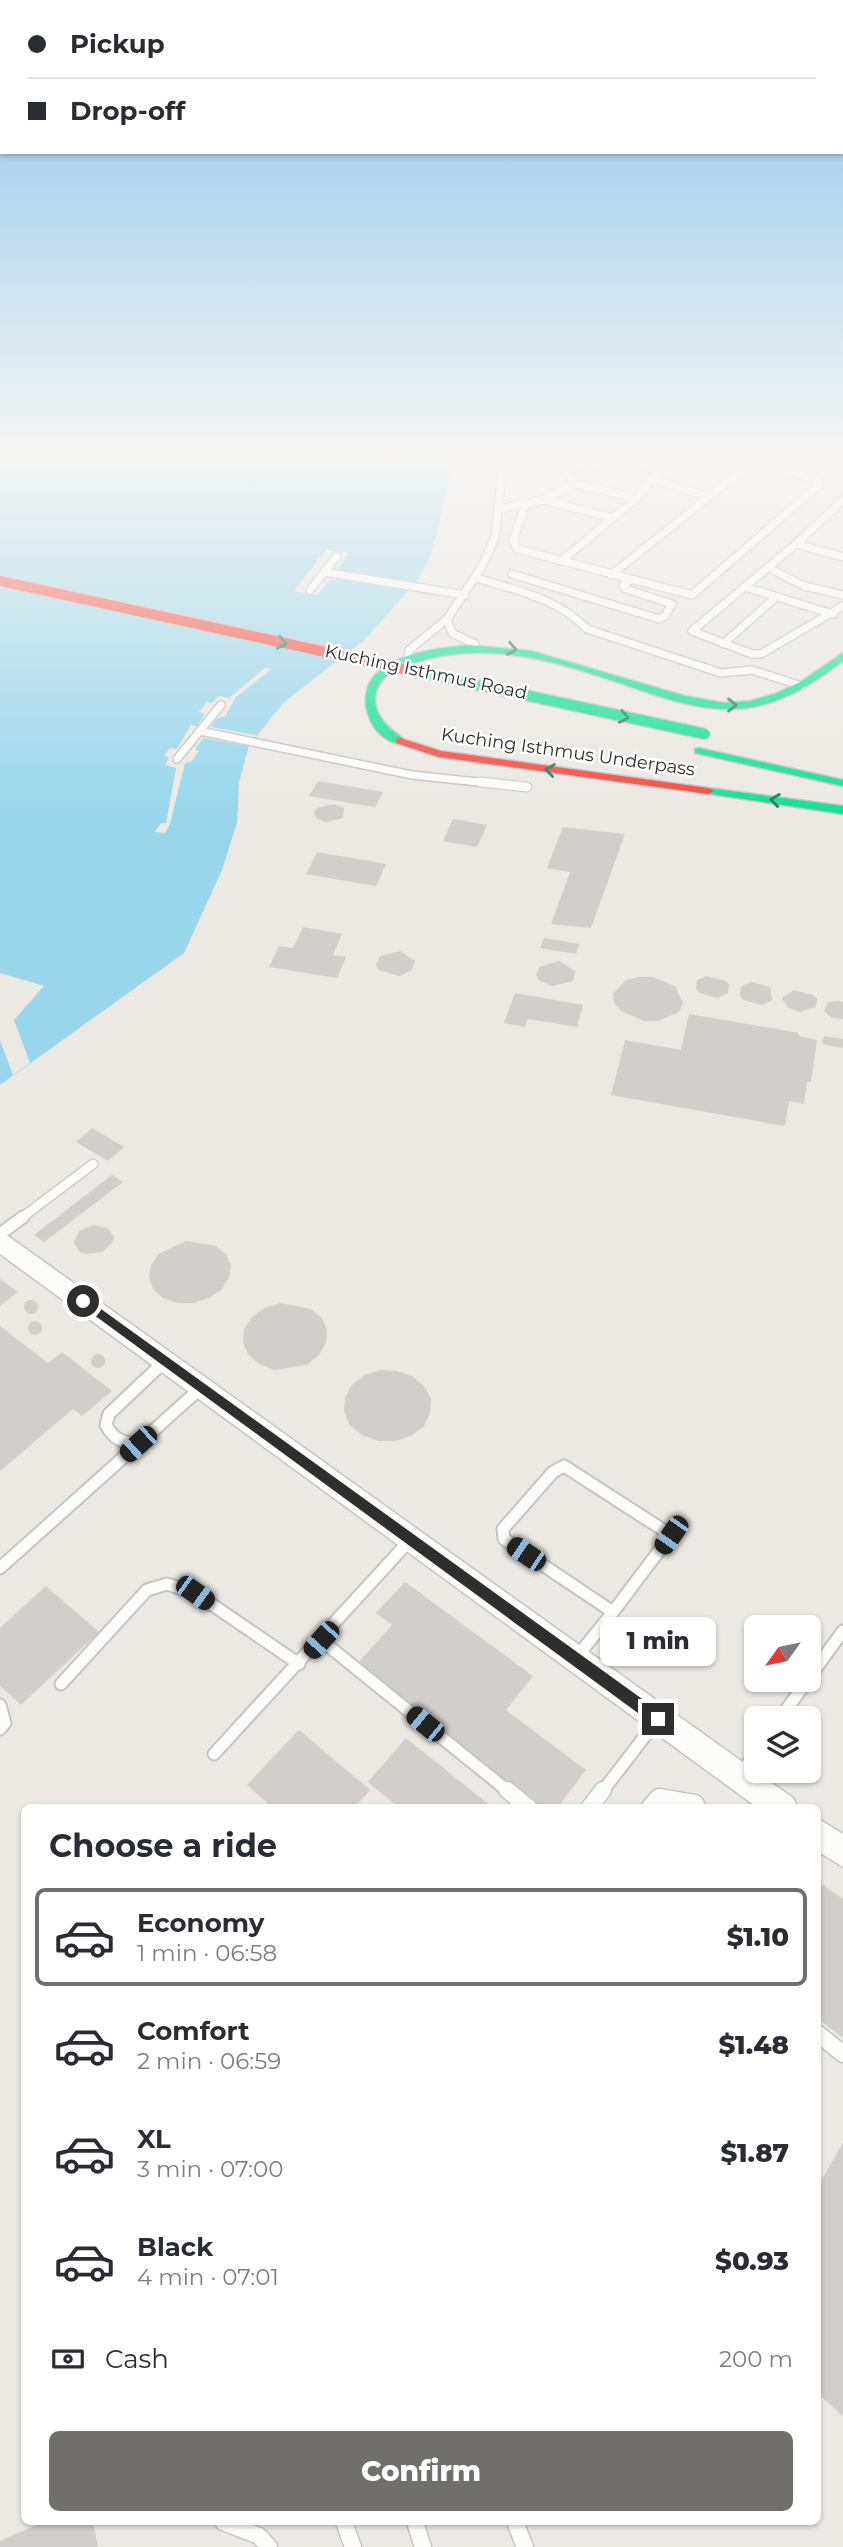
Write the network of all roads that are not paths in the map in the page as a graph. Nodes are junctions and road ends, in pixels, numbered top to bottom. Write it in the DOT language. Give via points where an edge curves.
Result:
graph roads {
  1 [pos="324,572"];
  2 [pos="479,572"];
  3 [pos="600,572"];
  4 [pos="615,572"];
  5 [pos="721,572"];
  6 [pos="764,572"];
  7 [pos="772,572"];
  8 [pos="512,574"];
  9 [pos="611,575"];
  10 [pos="476,578"];
  11 [pos="630,580"];
  12 [pos="0,581"];
  13 [pos="745,587"];
  14 [pos="310,590"];
  15 [pos="465,595"];
  16 [pos="843,596"];
  17 [pos="0,597"];
  18 [pos="776,597"];
  19 [pos="843,606"];
  20 [pos="833,614"];
  21 [pos="447,619"];
  22 [pos="723,644"];
  23 [pos="476,645"];
  24 [pos="843,656"];
  25 [pos="408,659"];
  26 [pos="309,666"];
  27 [pos="363,677"];
  28 [pos="390,683"];
  29 [pos="802,686"];
  30 [pos="221,705"];
  31 [pos="200,731"];
  32 [pos="711,736"];
  33 [pos="692,750"];
  34 [pos="177,759"];
  35 [pos="514,765"];
  36 [pos="843,783"];
  37 [pos="843,810"];
  38 [pos="93,1164"];
  39 [pos="0,1234"];
  40 [pos="0,1242"];
  41 [pos="166,1360"];
  42 [pos="202,1387"];
  43 [pos="138,1444"];
  44 [pos="411,1539"];
  45 [pos="0,1568"];
  46 [pos="613,1612"];
  47 [pos="843,1631"];
  48 [pos="321,1640"];
  49 [pos="576,1658"];
  50 [pos="821,1661"];
  51 [pos="299,1664"];
  52 [pos="61,1684"];
  53 [pos="0,1705"];
  54 [pos="658,1719"];
  55 [pos="0,1729"];
  56 [pos="214,1754"];
  57 [pos="744,1768"];
  58 [pos="738,1776"];
  59 [pos="524,1804"];
  60 [pos="592,1804"];
  61 [pos="653,1804"];
  62 [pos="696,1804"];
  63 [pos="777,1804"];
  64 [pos="821,1836"];
  65 [pos="843,1852"];
  66 [pos="821,2037"];
  67 [pos="843,2054"];
  68 [pos="231,2525"];
  69 [pos="345,2525"];
  70 [pos="416,2525"];
  71 [pos="515,2525"];
  72 [pos="269,2547"];
  73 [pos="352,2547"];
  74 [pos="423,2547"];
  75 [pos="525,2547"];
  1 -- 14 [label="lane"];
  1 -- 15 [label="lane"];
  2 -- 10 [label="lane"];
  3 -- 9 [label="lane"];
  4 -- 9 [label="lane"];
  5 -- 11 [label="lane" via="697,593 686,595"];
  6 -- 13 [label="lane"];
  7 -- 16 [label="lane"];
  8 -- 11 [label="lane" via="659,619 665,616 673,604 626,589 623,586"];
  9 -- 11 [label="lane"];
  10 -- 15 [label="lane"];
  10 -- 29 [label="lane" via="559,607 599,633 721,673 752,670"];
  12 -- 32 [label="main road, Kuching Isthmus Road, one-way, bridge"];
  13 -- 18 [label="lane"];
  13 -- 22 [label="lane" via="693,629 695,634"];
  15 -- 21 [label="lane"];
  17 -- 26 [label="main road, Kuching Isthmus Road"];
  18 -- 20 [label="lane"];
  18 -- 22 [label="lane"];
  19 -- 20 [label="lane"];
  20 -- 22 [label="lane" via="761,654"];
  21 -- 23 [label="lane" via="459,640"];
  21 -- 25 [label="lane" via="409,650"];
  23 -- 25 [label="main road, Kuching Isthmus Underpass" via="434,650"];
  23 -- 29 [label="main road, Kuching Isthmus Underpass, one-way" via="515,648 709,705 760,704 786,697"];
  24 -- 29 [label="main road, Kuching Isthmus Underpass"];
  25 -- 35 [label="main road, Kuching Isthmus Underpass" via="382,672 370,689 375,720 390,735 416,749"];
  27 -- 28 [label="main road, Kuching Isthmus Road"];
  30 -- 31 [label="lane"];
  31 -- 34 [label="lane"];
  31 -- 35 [label="lane" via="412,775 527,787"];
  33 -- 36 [label="main road"];
  37 -- 35 [label="main road, Kuching Isthmus Underpass, one-way"];
  38 -- 39 [label="lane"];
  40 -- 41 [label="street"];
  41 -- 42 [label="street"];
  41 -- 43 [label="lane" via="109,1414 106,1425 112,1437"];
  42 -- 43 [label="lane"];
  42 -- 44 [label="street"];
  43 -- 45 [label="lane"];
  44 -- 48 [label="lane"];
  44 -- 49 [label="street"];
  46 -- 46 [label="lane" via="505,1539 503,1529 553,1472 564,1466 671,1535"];
  46 -- 49 [label="lane"];
  47 -- 50 [label="lane"];
  48 -- 51 [label="lane"];
  48 -- 59 [label="lane"];
  49 -- 54 [label="street"];
  51 -- 52 [label="lane" via="195,1593 167,1584 147,1590"];
  51 -- 56 [label="lane"];
  53 -- 55 [label="lane" via="5,1723"];
  54 -- 58 [label="street"];
  54 -- 60 [label="lane"];
  57 -- 58 [label="lane"];
  58 -- 63 [label="street"];
  61 -- 62 [label="lane" via="659,1797"];
  64 -- 65 [label="street"];
  66 -- 67 [label="lane"];
  68 -- 72 [label="lane" via="259,2536"];
  69 -- 73 [label="lane"];
  70 -- 74 [label="lane"];
  71 -- 75 [label="lane"];
}
